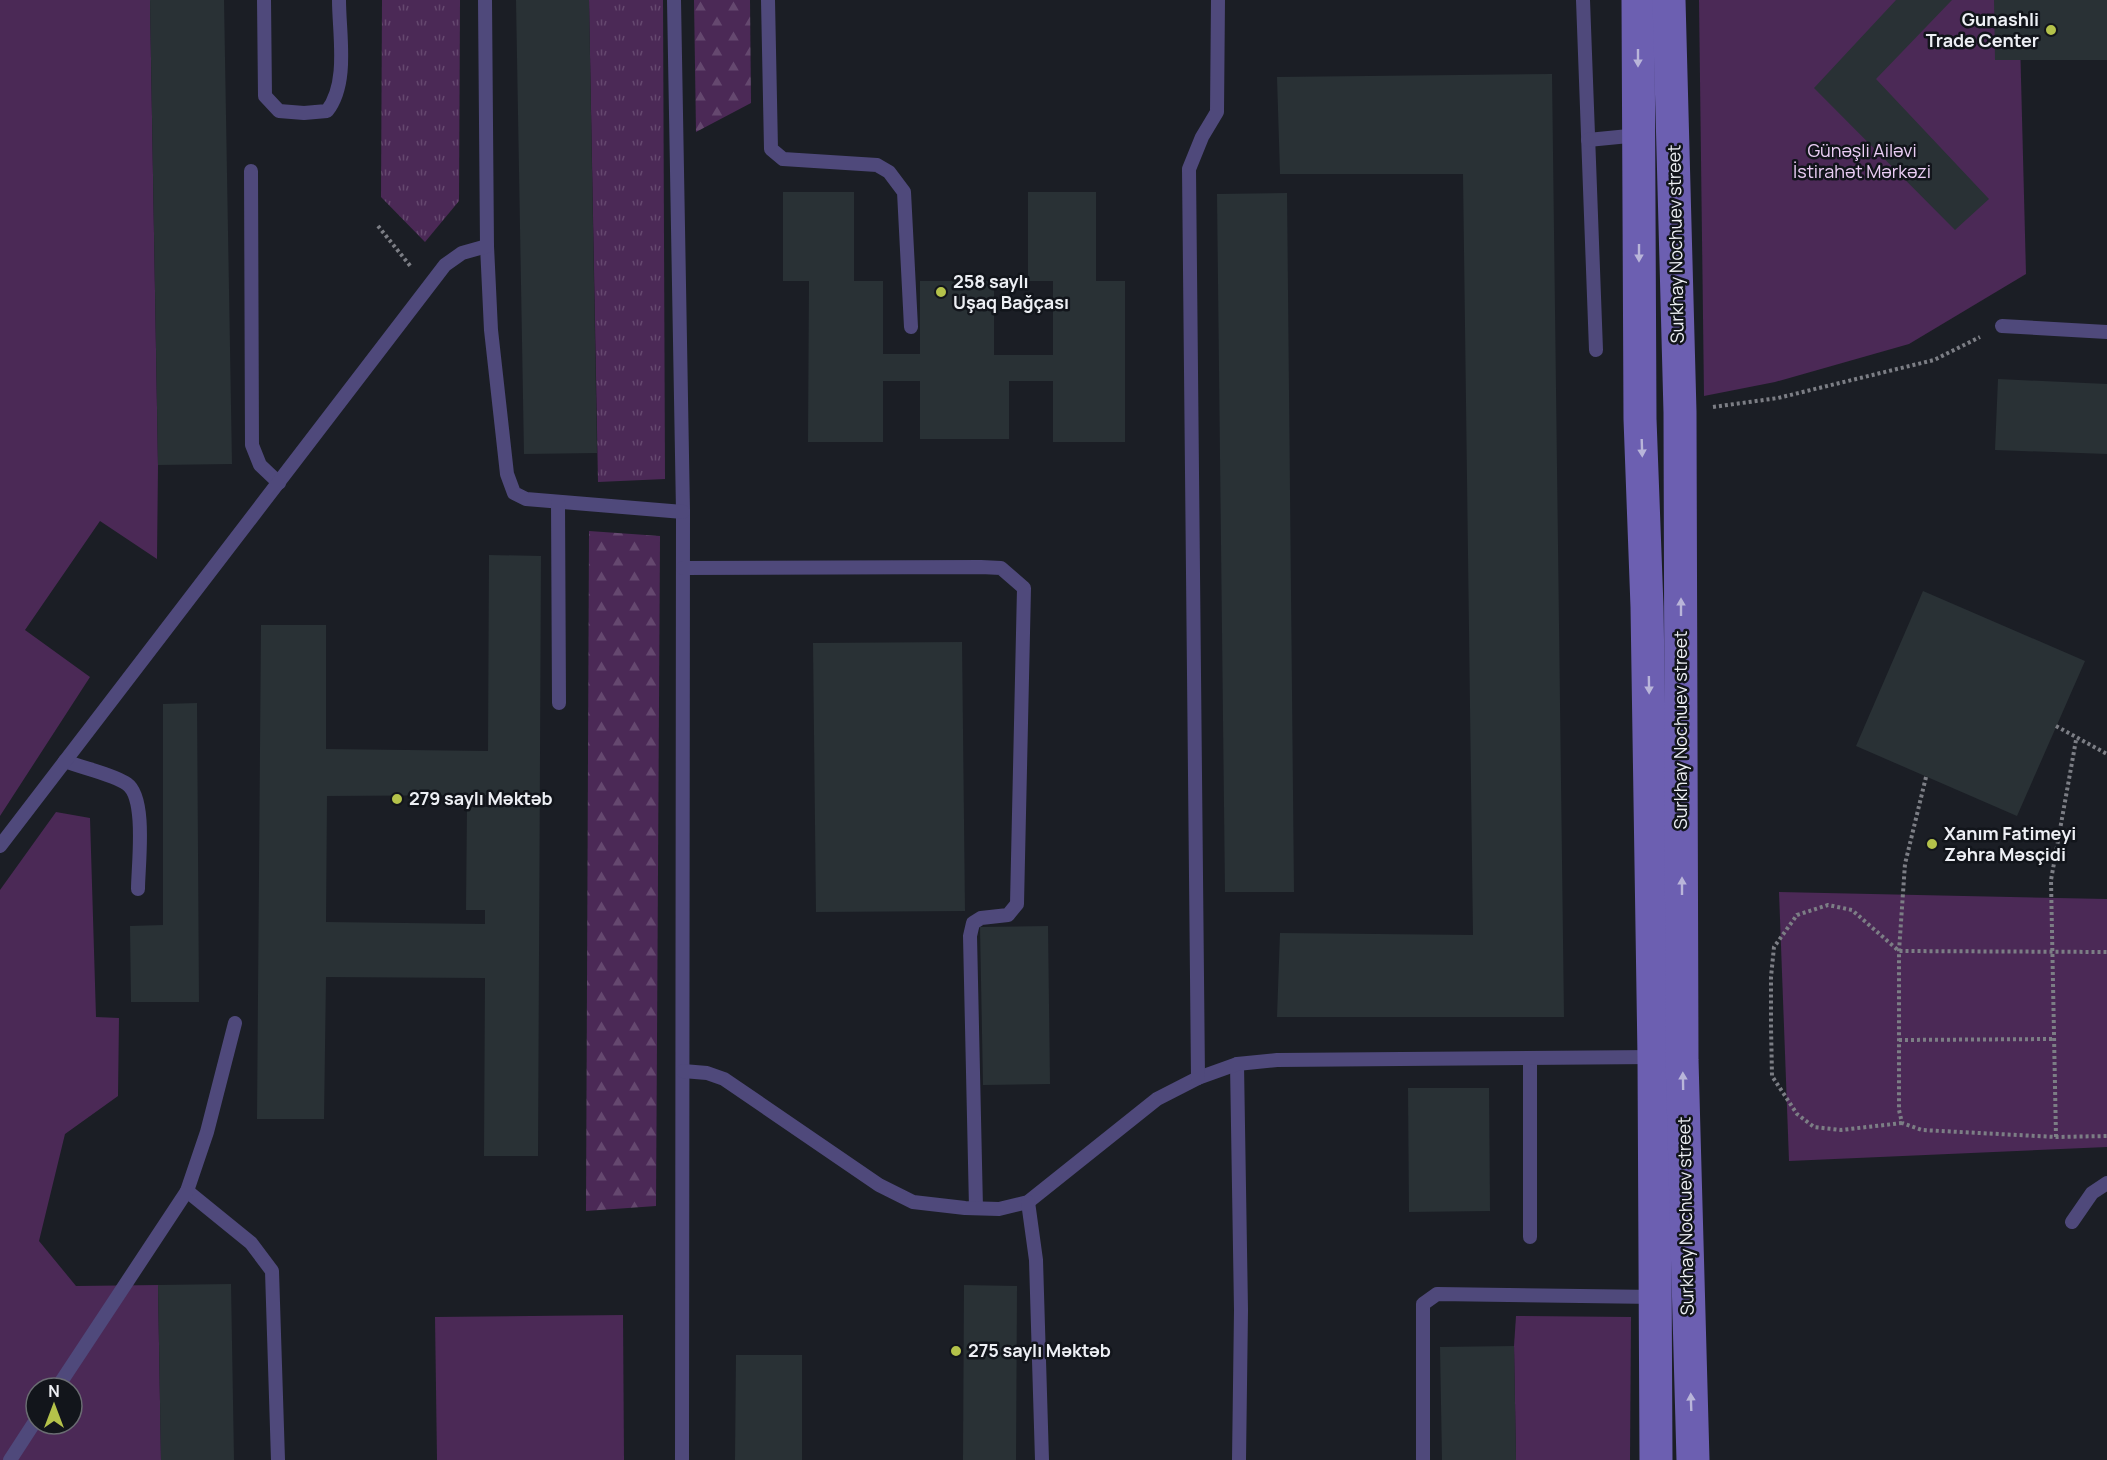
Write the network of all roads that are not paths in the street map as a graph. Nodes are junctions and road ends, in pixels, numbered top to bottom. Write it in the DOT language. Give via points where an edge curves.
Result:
graph roads {
  1 [pos="264,0"];
  2 [pos="339,0"];
  3 [pos="485,0"];
  4 [pos="674,0"];
  5 [pos="768,0"];
  6 [pos="1218,0"];
  7 [pos="1583,0"];
  8 [pos="1638,0"];
  9 [pos="1670,0"];
  10 [pos="1639,135"];
  11 [pos="1588,140"];
  12 [pos="251,171"];
  13 [pos="487,246"];
  14 [pos="2002,326"];
  15 [pos="911,327"];
  16 [pos="2107,332"];
  17 [pos="1596,350"];
  18 [pos="279,483"];
  19 [pos="558,502"];
  20 [pos="683,512"];
  21 [pos="683,568"];
  22 [pos="559,703"];
  23 [pos="65,761"];
  24 [pos="0,846"];
  25 [pos="138,889"];
  26 [pos="235,1023"];
  27 [pos="1654,1057"];
  28 [pos="1530,1060"];
  29 [pos="1237,1064"];
  30 [pos="683,1071"];
  31 [pos="1198,1077"];
  32 [pos="2107,1183"];
  33 [pos="187,1191"];
  34 [pos="1028,1202"];
  35 [pos="976,1208"];
  36 [pos="2072,1222"];
  37 [pos="1530,1237"];
  38 [pos="1656,1297"];
  39 [pos="65,1376"];
  40 [pos="26,1436"];
  41 [pos="10,1460"];
  42 [pos="278,1460"];
  43 [pos="682,1460"];
  44 [pos="1042,1460"];
  45 [pos="1239,1460"];
  46 [pos="1423,1460"];
  47 [pos="1656,1460"];
  48 [pos="1694,1460"];
  1 -- 2 [label="lane" via="265,96 279,111 304,113 327,111 336,100 340,77"];
  3 -- 13 [label="lane"];
  4 -- 20 [label="lane"];
  5 -- 15 [label="lane" via="771,149 783,159 876,165 889,172 904,192"];
  6 -- 31 [label="lane" via="1217,112 1189,169"];
  7 -- 11 [label="lane"];
  8 -- 10 [label="street, Surkhay Nochuev street, one-way"];
  48 -- 9 [label="street, Surkhay Nochuev street, one-way" via="1682,1060 1680,412"];
  10 -- 11 [label="lane"];
  10 -- 27 [label="street, Surkhay Nochuev street, one-way"];
  11 -- 17 [label="lane"];
  12 -- 18 [label="lane" via="252,445 260,465"];
  13 -- 18 [label="lane" via="462,254 445,265"];
  13 -- 19 [label="lane" via="491,330 507,474 514,493 526,499"];
  14 -- 16 [label="lane"];
  18 -- 23 [label="lane"];
  19 -- 20 [label="lane"];
  19 -- 22 [label="lane"];
  20 -- 21 [label="lane"];
  21 -- 30 [label="lane"];
  21 -- 35 [label="lane" via="1001,568 1024,588 1017,904 1008,915 981,918 973,923 970,936"];
  23 -- 24 [label="lane"];
  23 -- 25 [label="lane" via="127,784 136,794"];
  26 -- 33 [label="lane" via="207,1132"];
  27 -- 28 [label="lane"];
  27 -- 38 [label="street, Surkhay Nochuev street"];
  28 -- 29 [label="lane" via="1277,1060"];
  28 -- 37 [label="lane"];
  29 -- 31 [label="lane"];
  29 -- 45 [label="lane"];
  30 -- 35 [label="lane" via="724,1079 879,1185 913,1202"];
  30 -- 43 [label="lane"];
  31 -- 34 [label="lane" via="1157,1099"];
  32 -- 36 [label="lane" via="2092,1192"];
  33 -- 39 [label="lane"];
  33 -- 42 [label="lane" via="251,1243 272,1271"];
  34 -- 35 [label="lane" via="999,1209"];
  34 -- 44 [label="lane" via="1036,1260"];
  38 -- 46 [label="lane" via="1437,1294 1423,1304"];
  38 -- 47 [label="street, Surkhay Nochuev street"];
  40 -- 41 [label="lane"];
}
